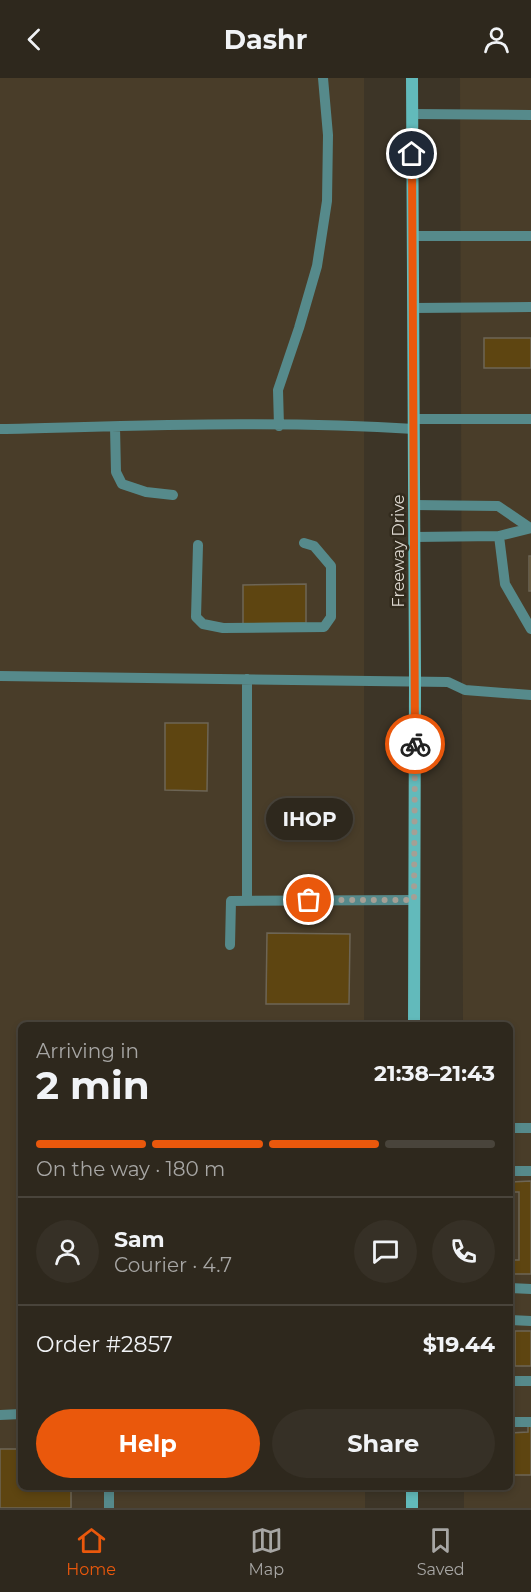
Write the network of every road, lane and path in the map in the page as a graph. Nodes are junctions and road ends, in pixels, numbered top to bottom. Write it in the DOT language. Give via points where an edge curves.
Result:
graph roads {
  1 [pos="323,78"];
  2 [pos="412,78"];
  3 [pos="412,114"];
  4 [pos="531,115"];
  5 [pos="413,236"];
  6 [pos="531,236"];
  7 [pos="531,307"];
  8 [pos="413,308"];
  9 [pos="531,419"];
  10 [pos="414,424"];
  11 [pos="115,426"];
  12 [pos="279,426"];
  13 [pos="0,429"];
  14 [pos="173,495"];
  15 [pos="414,505"];
  16 [pos="531,528"];
  17 [pos="499,536"];
  18 [pos="414,537"];
  19 [pos="304,543"];
  20 [pos="198,544"];
  21 [pos="531,629"];
  22 [pos="0,676"];
  23 [pos="247,679"];
  24 [pos="415,681"];
  25 [pos="531,695"];
  26 [pos="414,900"];
  27 [pos="247,901"];
  28 [pos="230,945"];
  29 [pos="414,1022"];
  30 [pos="513,1128"];
  31 [pos="531,1128"];
  32 [pos="531,1171"];
  33 [pos="513,1172"];
  34 [pos="513,1288"];
  35 [pos="531,1289"];
  36 [pos="513,1320"];
  37 [pos="531,1321"];
  38 [pos="513,1381"];
  39 [pos="531,1381"];
  40 [pos="18,1414"];
  41 [pos="0,1415"];
  42 [pos="513,1422"];
  43 [pos="531,1422"];
  44 [pos="109,1490"];
  45 [pos="412,1490"];
  46 [pos="109,1508"];
  47 [pos="412,1508"];
  1 -- 12 [label="lane" via="328,135 327,201 317,266 278,390"];
  2 -- 3 [label="street, Freeway Drive"];
  3 -- 4 [label="lane"];
  3 -- 5 [label="street, Freeway Drive"];
  5 -- 6 [label="lane"];
  5 -- 8 [label="street, Freeway Drive"];
  7 -- 8 [label="lane"];
  8 -- 10 [label="street, Freeway Drive"];
  9 -- 10 [label="lane"];
  10 -- 12 [label="lane"];
  10 -- 15 [label="street, Freeway Drive"];
  11 -- 12 [label="lane"];
  11 -- 13 [label="lane"];
  11 -- 14 [label="lane" via="116,472 122,484"];
  15 -- 16 [label="lane" via="498,506"];
  15 -- 18 [label="street, Freeway Drive"];
  16 -- 17 [label="lane"];
  17 -- 18 [label="lane"];
  17 -- 21 [label="lane" via="505,584"];
  18 -- 24 [label="street, Freeway Drive"];
  19 -- 20 [label="lane" via="314,546 331,566 331,617 324,627 223,628 203,624 196,617"];
  22 -- 23 [label="lane"];
  23 -- 24 [label="lane"];
  23 -- 27 [label="lane"];
  24 -- 25 [label="lane"];
  24 -- 26 [label="street, Freeway Drive"];
  26 -- 27 [label="lane"];
  26 -- 29 [label="street, Freeway Drive"];
  27 -- 28 [label="lane" via="231,901"];
  30 -- 31 [label="lane"];
  32 -- 33 [label="lane"];
  34 -- 35 [label="lane"];
  36 -- 37 [label="lane"];
  38 -- 39 [label="lane"];
  40 -- 41 [label="lane"];
  42 -- 43 [label="lane"];
  44 -- 46 [label="lane"];
  45 -- 47 [label="street"];
}
